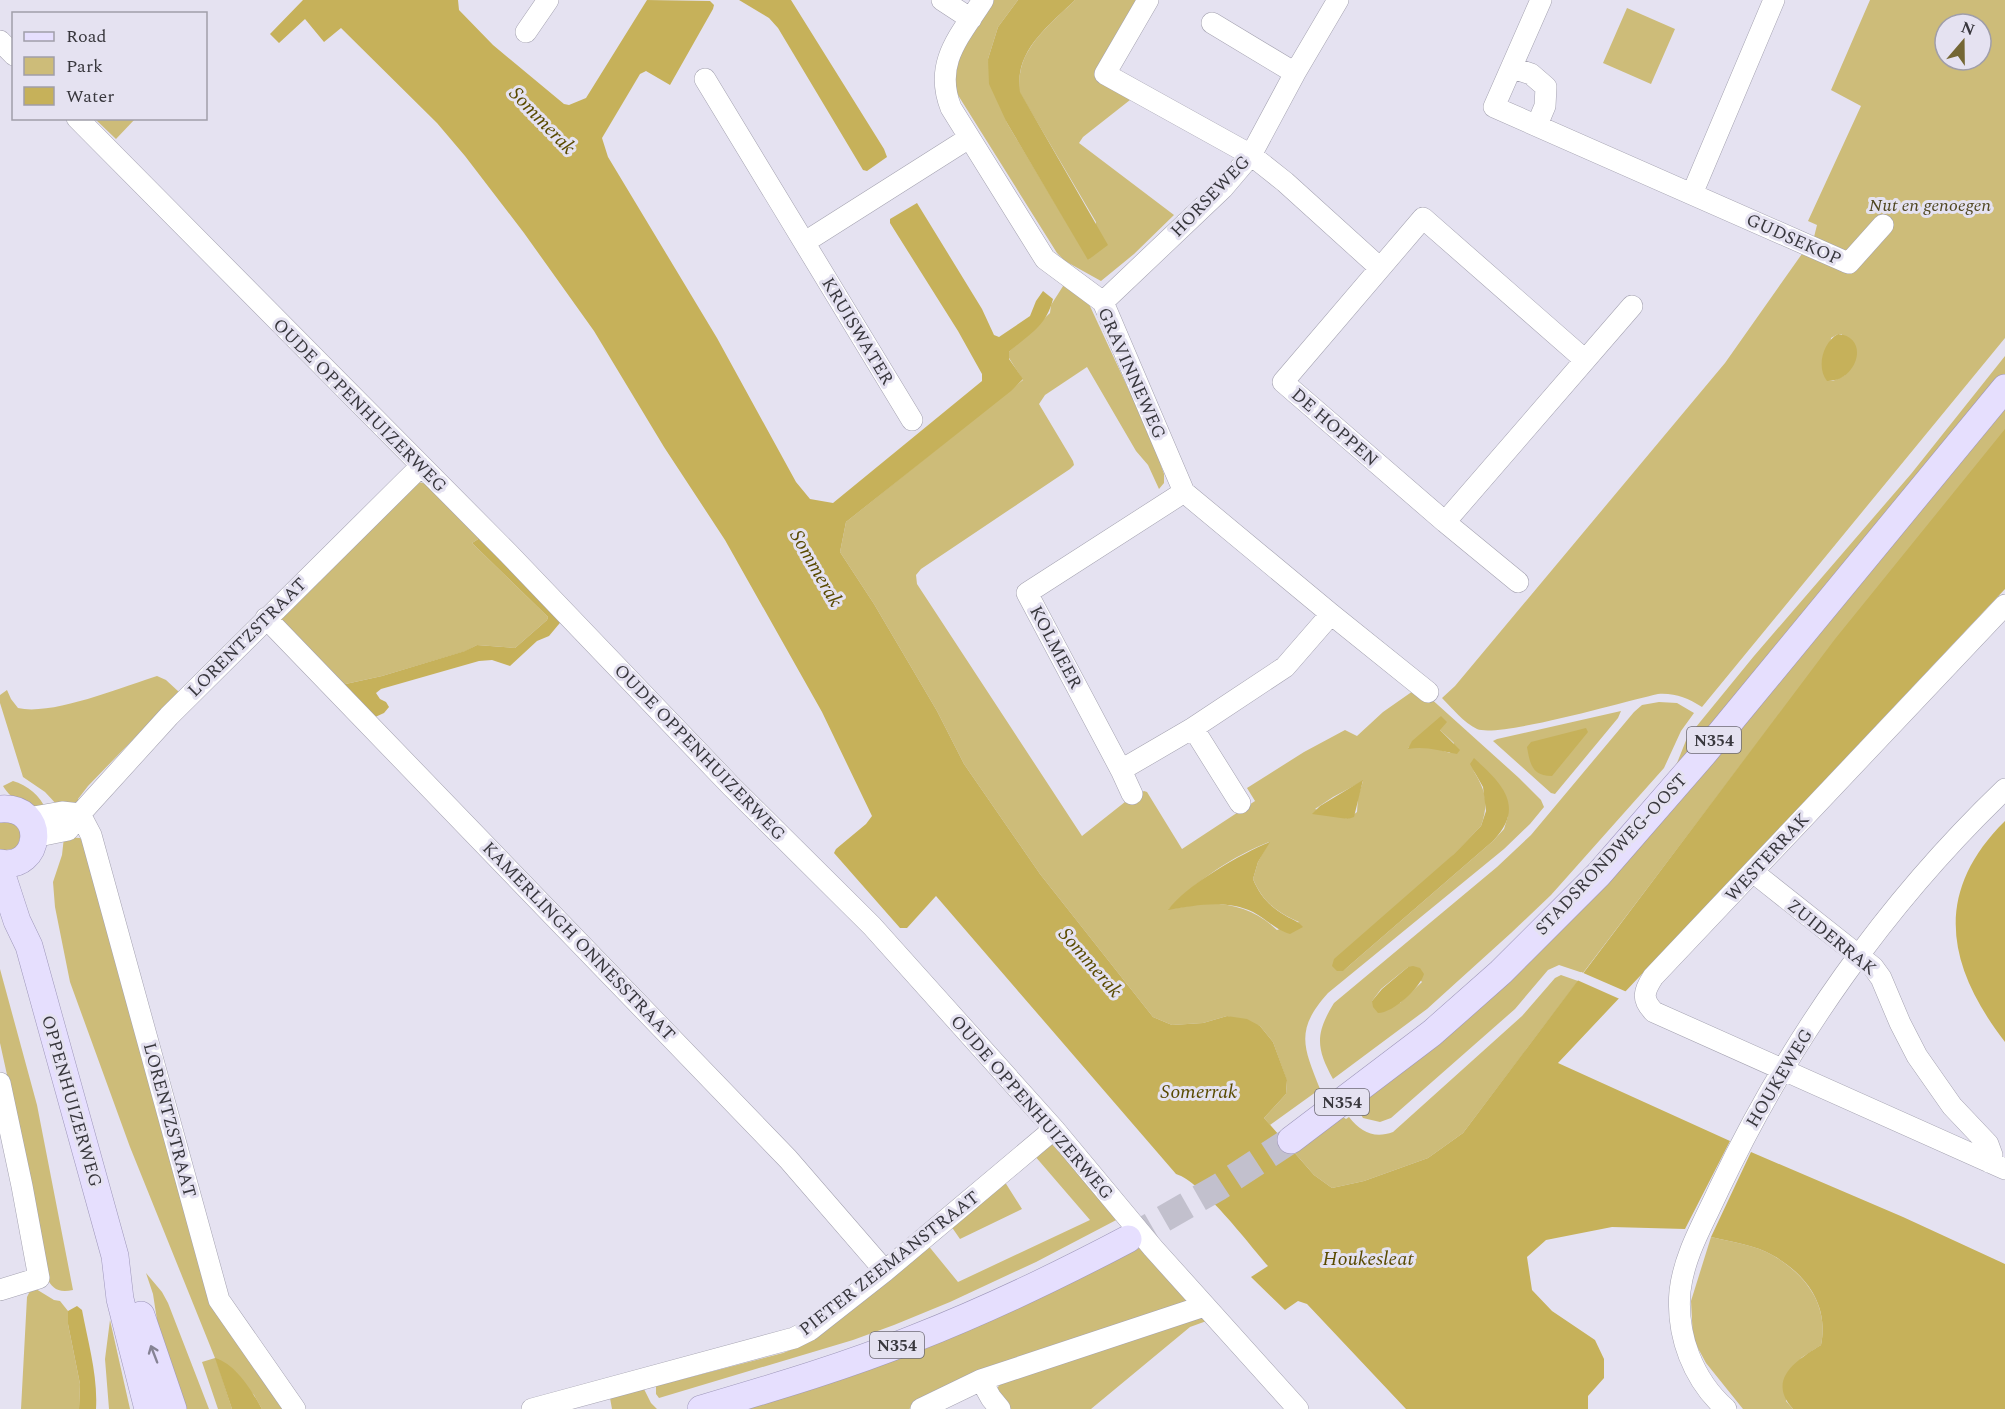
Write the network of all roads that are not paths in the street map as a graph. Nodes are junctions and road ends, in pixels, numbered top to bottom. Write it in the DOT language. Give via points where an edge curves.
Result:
graph roads {
  1 [pos="548,0"];
  2 [pos="942,0"];
  3 [pos="983,0"];
  4 [pos="1148,0"];
  5 [pos="1338,0"];
  6 [pos="1541,0"];
  7 [pos="1774,0"];
  8 [pos="971,19"];
  9 [pos="1212,23"];
  10 [pos="526,32"];
  11 [pos="0,41"];
  12 [pos="12,53"];
  13 [pos="1513,68"];
  14 [pos="1295,73"];
  15 [pos="705,79"];
  16 [pos="79,120"];
  17 [pos="1537,125"];
  18 [pos="969,138"];
  19 [pos="1251,155"];
  20 [pos="1692,194"];
  21 [pos="1883,225"];
  22 [pos="805,242"];
  23 [pos="1380,268"];
  24 [pos="1103,302"];
  25 [pos="1632,306"];
  26 [pos="1585,360"];
  27 [pos="2005,388"];
  28 [pos="912,420"];
  29 [pos="421,466"];
  30 [pos="1185,492"];
  31 [pos="1444,522"];
  32 [pos="1518,582"];
  33 [pos="2005,605"];
  34 [pos="1330,614"];
  35 [pos="266,618"];
  36 [pos="1428,692"];
  37 [pos="1193,728"];
  38 [pos="1121,770"];
  39 [pos="2005,789"];
  40 [pos="1132,794"];
  41 [pos="1240,803"];
  42 [pos="80,814"];
  43 [pos="12,832"];
  44 [pos="1753,872"];
  45 [pos="1858,956"];
  46 [pos="1782,1069"];
  47 [pos="0,1083"];
  48 [pos="1054,1129"];
  49 [pos="1291,1140"];
  50 [pos="1997,1166"];
  51 [pos="1128,1239"];
  52 [pos="115,1256"];
  53 [pos="885,1271"];
  54 [pos="0,1290"];
  55 [pos="1204,1306"];
  56 [pos="981,1380"];
  57 [pos="143,1401"];
  58 [pos="173,1409"];
  59 [pos="295,1409"];
  60 [pos="532,1409"];
  61 [pos="700,1409"];
  62 [pos="921,1409"];
  63 [pos="1000,1409"];
  64 [pos="1298,1409"];
  65 [pos="1726,1409"];
  1 -- 10 [label="street"];
  2 -- 8 [label="street"];
  3 -- 8 [label="street, GRAVINNEWEG"];
  4 -- 19 [label="street" via="1105,74"];
  5 -- 14 [label="street, HORSEWEG"];
  6 -- 13 [label="street, GUDSEKOP"];
  7 -- 20 [label="street"];
  8 -- 18 [label="street, GRAVINNEWEG" via="946,63 944,92"];
  9 -- 14 [label="street"];
  11 -- 12 [label="street"];
  13 -- 17 [label="street" via="1531,74 1546,87 1545,106"];
  13 -- 17 [label="street, GUDSEKOP" via="1494,107"];
  14 -- 19 [label="street, HORSEWEG"];
  15 -- 22 [label="street, KRUISWATER"];
  16 -- 29 [label="street, OUDE OPPENHUIZERWEG"];
  17 -- 20 [label="street, GUDSEKOP"];
  18 -- 22 [label="street"];
  18 -- 24 [label="street, GRAVINNEWEG" via="1045,259"];
  19 -- 23 [label="street"];
  19 -- 24 [label="street, HORSEWEG" via="1223,188"];
  20 -- 21 [label="street, GUDSEKOP" via="1849,263"];
  22 -- 28 [label="street, KRUISWATER"];
  23 -- 26 [label="street, DE HOPPEN" via="1423,219"];
  23 -- 31 [label="street, DE HOPPEN" via="1284,382"];
  24 -- 30 [label="street, GRAVINNEWEG"];
  25 -- 26 [label="street"];
  26 -- 31 [label="street"];
  27 -- 49 [label="main road, STADSRONDWEG-OOST / N354" via="1705,752 1599,874 1432,1034"];
  29 -- 35 [label="street, LORENTZSTRAAT"];
  29 -- 48 [label="street, OUDE OPPENHUIZERWEG" via="872,926"];
  30 -- 34 [label="street, GRAVINNEWEG"];
  30 -- 38 [label="street, KOLMEER" via="1027,592"];
  31 -- 32 [label="street, DE HOPPEN"];
  33 -- 44 [label="street, WESTERRAK"];
  34 -- 36 [label="street, GRAVINNEWEG"];
  34 -- 37 [label="street" via="1285,667"];
  35 -- 42 [label="street, LORENTZSTRAAT"];
  35 -- 53 [label="street, KAMERLINGH ONNESSTRAAT" via="788,1159"];
  37 -- 38 [label="street"];
  37 -- 41 [label="street"];
  38 -- 40 [label="street, KOLMEER"];
  39 -- 45 [label="street, HOUKEWEG" via="1928,871"];
  42 -- 43 [label="street, LORENTZSTRAAT" via="68,830"];
  42 -- 59 [label="street, LORENTZSTRAAT" via="95,846 219,1300"];
  43 -- 52 [label="main road, OPPENHUIZERWEG" via="17,921 29,946"];
  44 -- 45 [label="street, ZUIDERRAK"];
  44 -- 46 [label="street, WESTERRAK" via="1653,977 1644,998 1654,1011"];
  45 -- 46 [label="street, HOUKEWEG"];
  45 -- 50 [label="street, ZUIDERRAK" via="1881,978 1904,1031 1934,1082 1988,1144"];
  46 -- 50 [label="street, ZUIDERRAK"];
  46 -- 65 [label="street, HOUKEWEG" via="1696,1237 1680,1289 1682,1329 1690,1357 1707,1388"];
  47 -- 54 [label="street" via="39,1278"];
  48 -- 53 [label="street, PIETER ZEEMANSTRAAT"];
  48 -- 55 [label="street, OUDE OPPENHUIZERWEG"];
  51 -- 61 [label="main road, N354" via="1025,1292 912,1340 802,1379"];
  52 -- 57 [label="main road, OPPENHUIZERWEG" via="120,1299"];
  58 -- 52 [label="main road, OPPENHUIZERWEG, one-way" via="136,1302"];
  53 -- 60 [label="street, PIETER ZEEMANSTRAAT" via="810,1330 794,1338"];
  55 -- 56 [label="street"];
  55 -- 64 [label="street, OUDE OPPENHUIZERWEG"];
  56 -- 62 [label="street"];
  56 -- 63 [label="street"];
}
